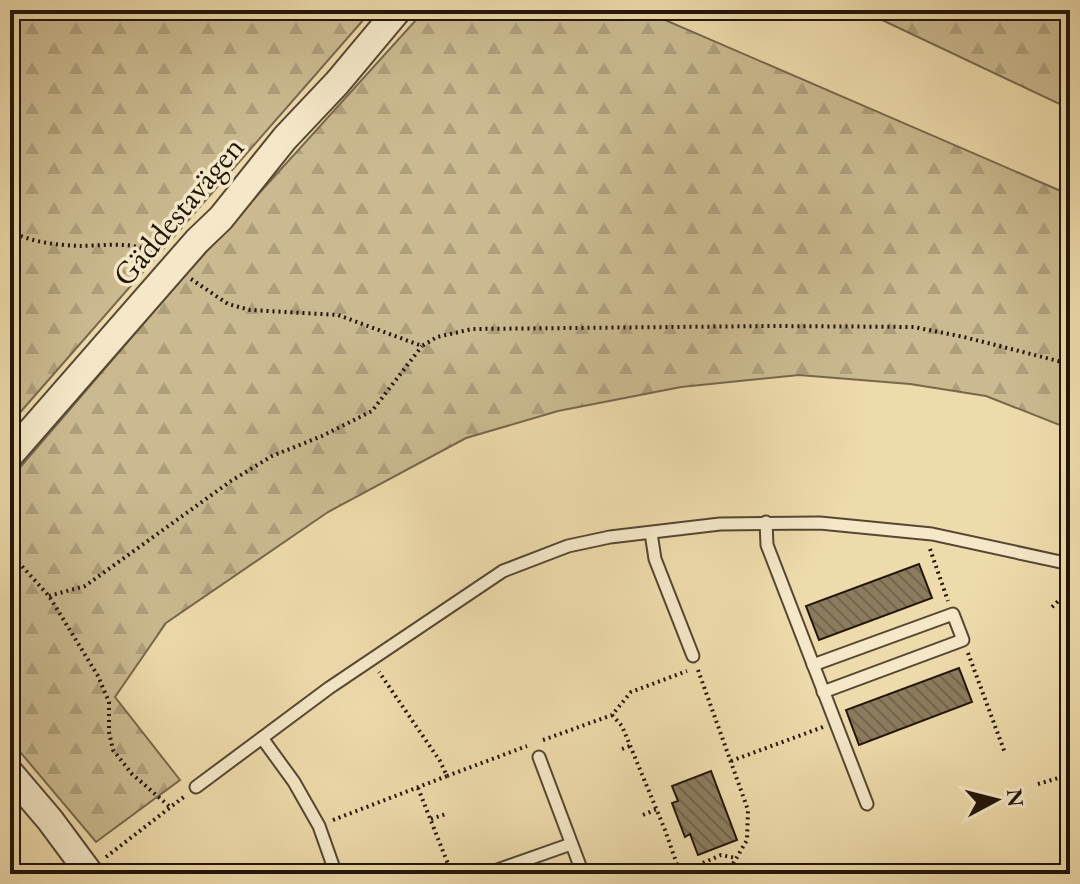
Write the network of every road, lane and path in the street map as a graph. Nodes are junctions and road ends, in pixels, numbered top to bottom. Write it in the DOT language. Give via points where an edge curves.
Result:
graph roads {
  1 [pos="398,10"];
  2 [pos="10,231"];
  3 [pos="175,268"];
  4 [pos="422,346"];
  5 [pos="1070,364"];
  6 [pos="10,455"];
  7 [pos="766,522"];
  8 [pos="651,533"];
  9 [pos="932,534"];
  10 [pos="10,553"];
  11 [pos="1070,564"];
  12 [pos="1070,590"];
  13 [pos="49,596"];
  14 [pos="1052,607"];
  15 [pos="953,614"];
  16 [pos="963,640"];
  17 [pos="693,656"];
  18 [pos="370,660"];
  19 [pos="813,665"];
  20 [pos="823,692"];
  21 [pos="612,715"];
  22 [pos="835,722"];
  23 [pos="262,738"];
  24 [pos="630,746"];
  25 [pos="622,749"];
  26 [pos="1005,753"];
  27 [pos="539,757"];
  28 [pos="731,761"];
  29 [pos="10,773"];
  30 [pos="447,776"];
  31 [pos="1070,778"];
  32 [pos="1038,784"];
  33 [pos="196,787"];
  34 [pos="418,788"];
  35 [pos="867,804"];
  36 [pos="170,807"];
  37 [pos="657,809"];
  38 [pos="446,814"];
  39 [pos="643,815"];
  40 [pos="431,819"];
  41 [pos="319,826"];
  42 [pos="571,844"];
  43 [pos="736,858"];
  44 [pos="95,867"];
  45 [pos="663,871"];
  46 [pos="680,873"];
  47 [pos="336,874"];
  48 [pos="452,874"];
  49 [pos="486,874"];
  50 [pos="583,874"];
  51 [pos="727,874"];
  1 -- 3 [label="street, Gäddestavägen"];
  2 -- 3 [label="path" via="25,239 75,246 147,248"];
  3 -- 4 [label="path" via="228,304 338,315"];
  3 -- 6 [label="street, Gäddestavägen"];
  4 -- 5 [label="path" via="472,329 914,327"];
  4 -- 13 [label="path" via="372,411 272,456 85,586"];
  7 -- 8 [label="lane"];
  7 -- 9 [label="lane"];
  7 -- 19 [label="lane" via="767,545"];
  8 -- 17 [label="lane" via="655,559"];
  8 -- 18 [label="lane" via="568,546 503,571"];
  9 -- 11 [label="lane"];
  9 -- 15 [label="path" via="930,552"];
  10 -- 13 [label="path"];
  12 -- 14 [label="path"];
  13 -- 36 [label="path" via="109,702 113,750"];
  15 -- 16 [label="lane"];
  15 -- 19 [label="lane"];
  16 -- 20 [label="lane"];
  16 -- 26 [label="path"];
  18 -- 23 [label="lane"];
  18 -- 30 [label="path"];
  19 -- 20 [label="lane"];
  20 -- 22 [label="lane"];
  21 -- 24 [label="path"];
  21 -- 28 [label="path" via="631,692 697,667"];
  21 -- 30 [label="path"];
  22 -- 28 [label="path"];
  22 -- 35 [label="lane"];
  23 -- 33 [label="lane"];
  23 -- 41 [label="lane"];
  24 -- 25 [label="path"];
  24 -- 37 [label="path"];
  27 -- 42 [label="lane"];
  28 -- 43 [label="path" via="749,826"];
  29 -- 44 [label="street"];
  30 -- 34 [label="path"];
  31 -- 32 [label="path"];
  33 -- 36 [label="path"];
  34 -- 40 [label="path"];
  34 -- 41 [label="path"];
  36 -- 44 [label="path"];
  37 -- 39 [label="path"];
  37 -- 46 [label="path"];
  38 -- 40 [label="path"];
  40 -- 48 [label="path"];
  41 -- 47 [label="lane"];
  42 -- 49 [label="lane"];
  42 -- 50 [label="lane"];
  43 -- 46 [label="path" via="721,855"];
  43 -- 51 [label="path"];
  45 -- 46 [label="path"];
}
